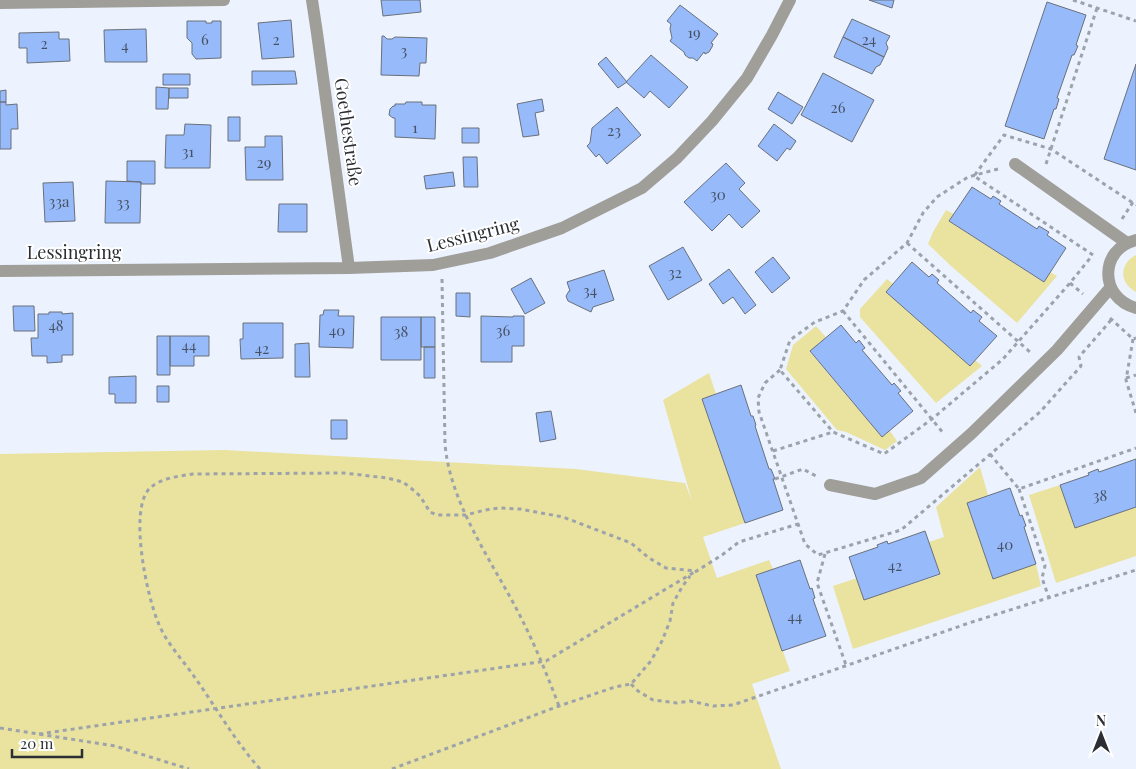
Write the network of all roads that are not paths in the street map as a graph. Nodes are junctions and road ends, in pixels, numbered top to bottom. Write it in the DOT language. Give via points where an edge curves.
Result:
graph roads {
  1 [pos="224,0"];
  2 [pos="312,0"];
  3 [pos="790,0"];
  4 [pos="0,3"];
  5 [pos="1015,164"];
  6 [pos="1132,242"];
  7 [pos="349,268"];
  8 [pos="0,271"];
  9 [pos="1110,287"];
  10 [pos="1135,310"];
  11 [pos="830,485"];
  1 -- 4 [label="street"];
  2 -- 7 [label="street, Goethestraße"];
  3 -- 7 [label="street, Lessingring" via="747,78 712,122 642,188 562,228 490,253 433,265"];
  5 -- 6 [label="street"];
  6 -- 9 [label="street" via="1115,253 1110,262"];
  7 -- 8 [label="street, Lessingring"];
  9 -- 10 [label="street" via="1119,300"];
  9 -- 11 [label="street" via="1057,350 921,478 875,494"];
}
